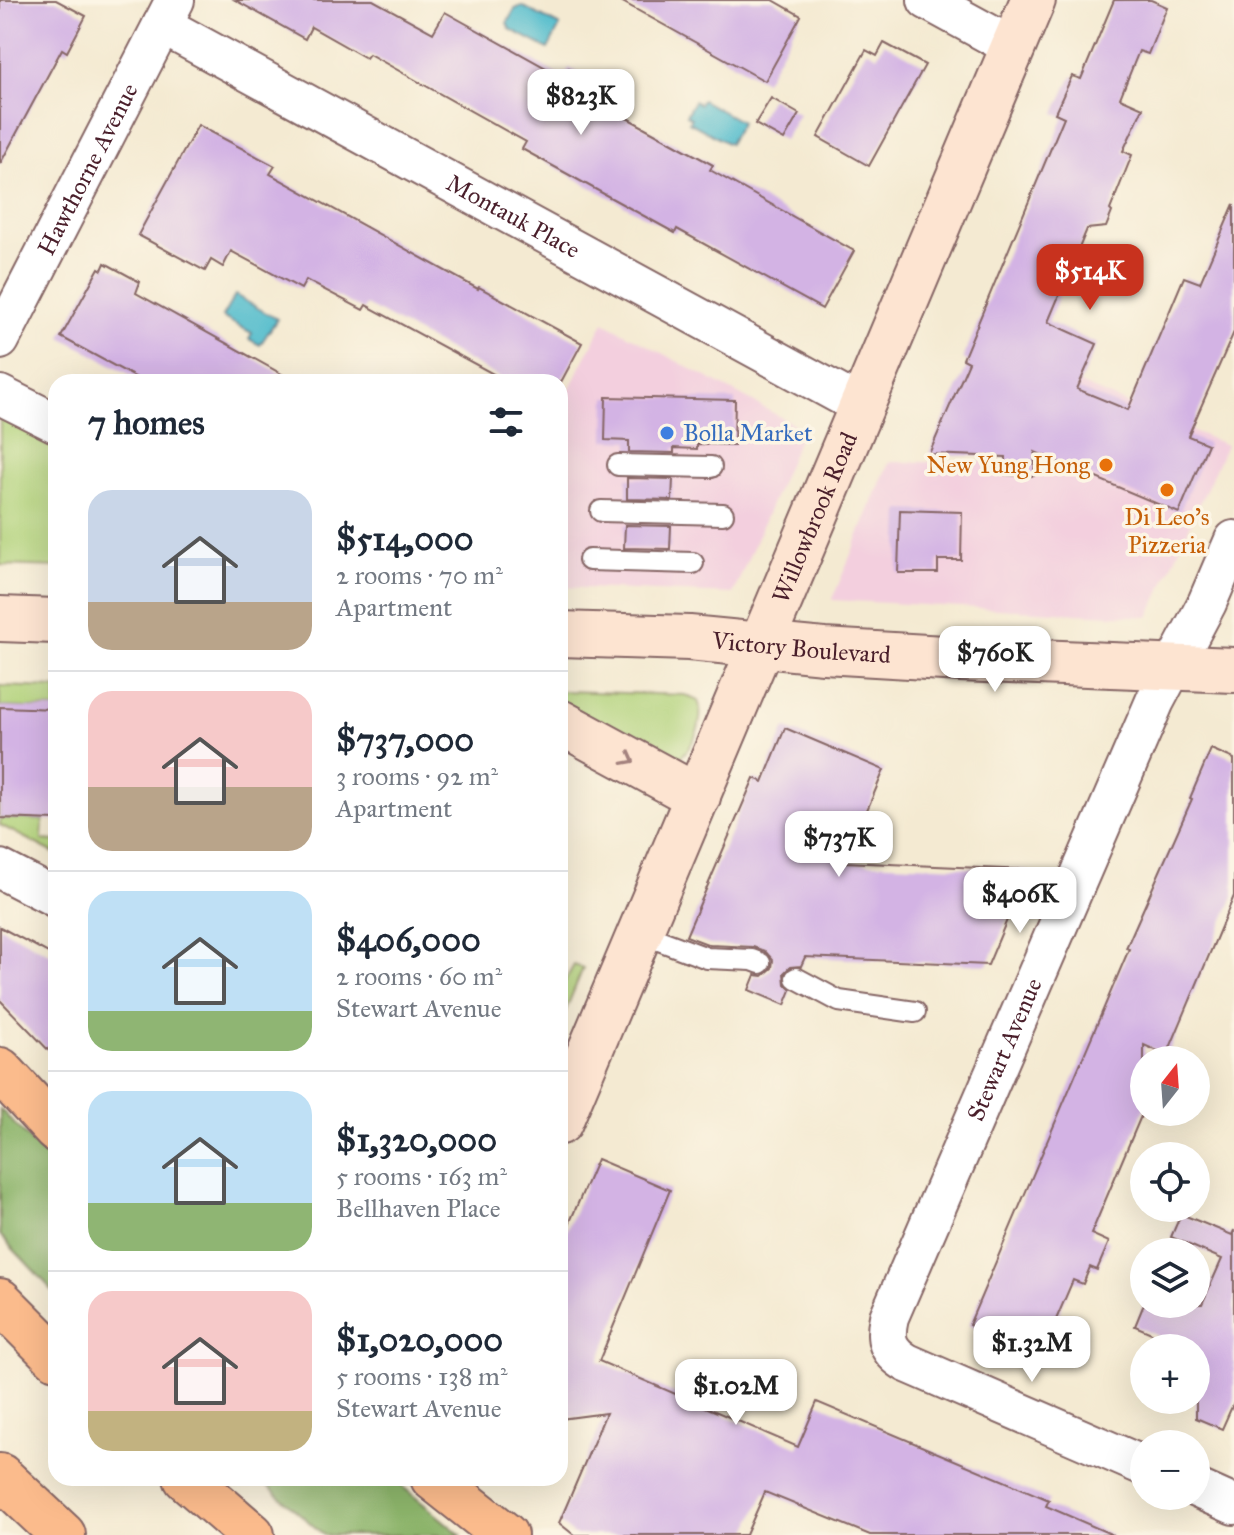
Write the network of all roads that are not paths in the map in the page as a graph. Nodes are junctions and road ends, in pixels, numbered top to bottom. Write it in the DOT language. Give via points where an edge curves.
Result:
graph roads {
  1 [pos="927,0"];
  2 [pos="1033,0"];
  3 [pos="168,12"];
  4 [pos="1013,47"];
  5 [pos="0,340"];
  6 [pos="0,395"];
  7 [pos="863,407"];
  8 [pos="48,419"];
  9 [pos="618,465"];
  10 [pos="711,467"];
  11 [pos="601,511"];
  12 [pos="723,514"];
  13 [pos="1234,540"];
  14 [pos="589,560"];
  15 [pos="693,563"];
  16 [pos="0,619"];
  17 [pos="48,621"];
  18 [pos="568,634"];
  19 [pos="761,645"];
  20 [pos="1172,668"];
  21 [pos="1234,670"];
  22 [pos="568,726"];
  23 [pos="698,797"];
  24 [pos="0,869"];
  25 [pos="48,894"];
  26 [pos="640,933"];
  27 [pos="760,963"];
  28 [pos="796,978"];
  29 [pos="915,1012"];
  30 [pos="0,1070"];
  31 [pos="568,1103"];
  32 [pos="48,1121"];
  33 [pos="0,1301"];
  34 [pos="48,1349"];
  35 [pos="1130,1460"];
  36 [pos="0,1476"];
  37 [pos="195,1486"];
  38 [pos="443,1486"];
  39 [pos="1210,1494"];
  40 [pos="1234,1505"];
  41 [pos="63,1535"];
  42 [pos="252,1535"];
  43 [pos="505,1535"];
  1 -- 4 [label="street"];
  2 -- 4 [label="street, Willowbrook Road"];
  3 -- 5 [label="street, Hawthorne Avenue"];
  3 -- 7 [label="street, Montauk Place"];
  4 -- 7 [label="street, Willowbrook Road"];
  6 -- 8 [label="street"];
  7 -- 19 [label="street, Willowbrook Road"];
  9 -- 10 [label="lane"];
  11 -- 12 [label="lane"];
  13 -- 20 [label="street, Stewart Avenue"];
  14 -- 15 [label="lane"];
  16 -- 17 [label="street"];
  18 -- 19 [label="street, Victory Boulevard"];
  19 -- 20 [label="street, Victory Boulevard"];
  19 -- 23 [label="street, Willowbrook Road"];
  20 -- 21 [label="street, Victory Boulevard"];
  20 -- 35 [label="street, Stewart Avenue" via="886,1330 887,1346 907,1363"];
  22 -- 23 [label="street, one-way"];
  23 -- 26 [label="street, Willowbrook Road"];
  24 -- 25 [label="street"];
  26 -- 27 [label="lane" via="707,958"];
  26 -- 31 [label="street, Willowbrook Road"];
  28 -- 29 [label="lane" via="839,1001"];
  30 -- 32 [label="main road"];
  33 -- 34 [label="main road"];
  36 -- 41 [label="main road"];
  37 -- 42 [label="main road"];
  38 -- 43 [label="main road"];
  39 -- 40 [label="street"];
}
